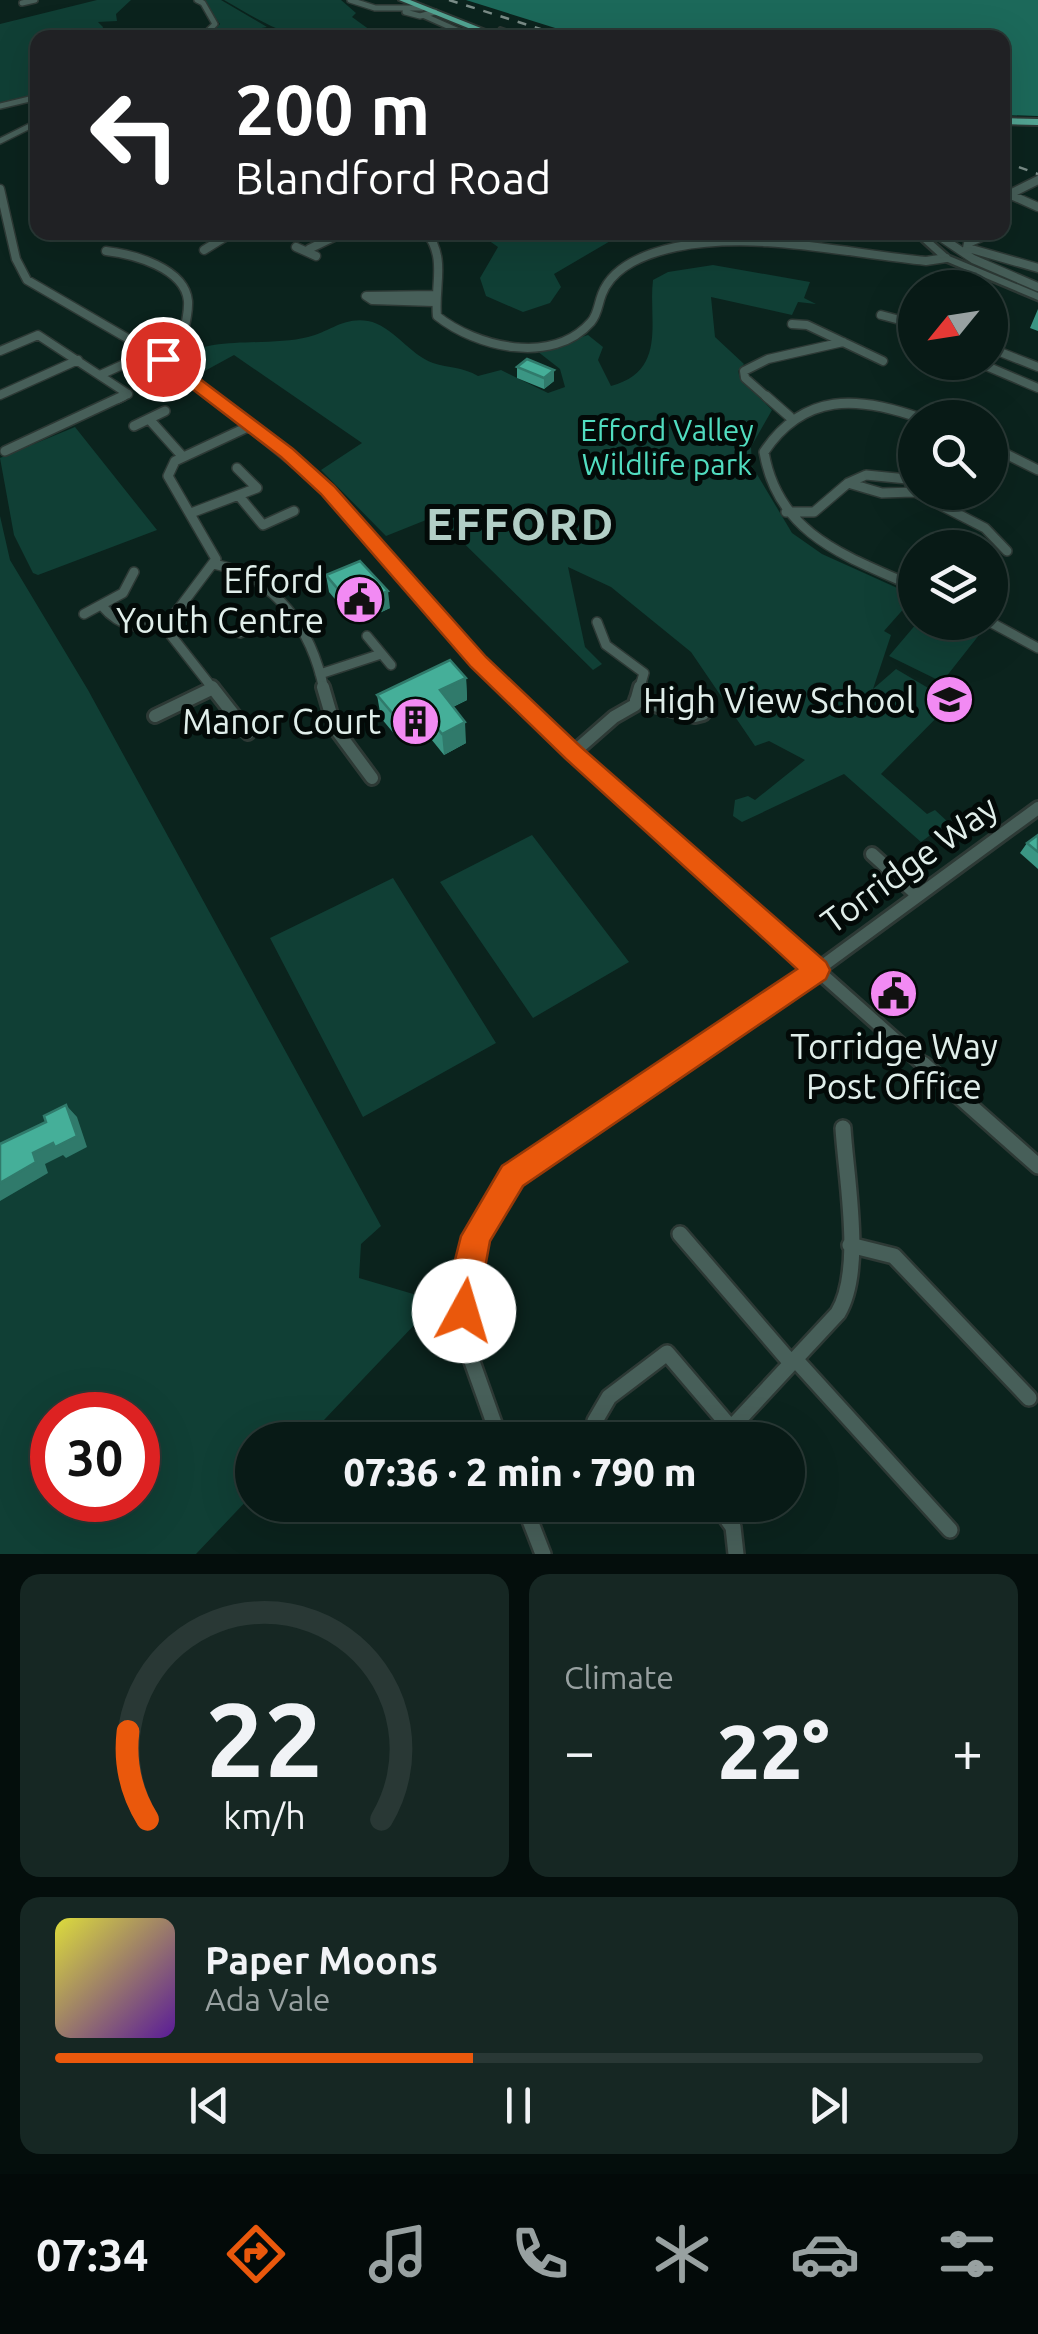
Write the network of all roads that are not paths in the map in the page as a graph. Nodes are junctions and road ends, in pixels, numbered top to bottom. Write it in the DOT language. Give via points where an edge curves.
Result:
graph roads {
  1 [pos="35,0"];
  2 [pos="197,0"];
  3 [pos="350,0"];
  4 [pos="22,2"];
  5 [pos="396,5"];
  6 [pos="422,8"];
  7 [pos="209,30"];
  8 [pos="459,30"];
  9 [pos="489,30"];
  10 [pos="489,30"];
  11 [pos="30,100"];
  12 [pos="0,106"];
  13 [pos="1010,122"];
  14 [pos="1038,124"];
  15 [pos="30,126"];
  16 [pos="0,141"];
  17 [pos="1036,178"];
  18 [pos="0,189"];
  19 [pos="1010,191"];
  20 [pos="1010,195"];
  21 [pos="1038,207"];
  22 [pos="220,240"];
  23 [pos="327,240"];
  24 [pos="342,240"];
  25 [pos="433,240"];
  26 [pos="925,240"];
  27 [pos="948,240"];
  28 [pos="975,240"];
  29 [pos="344,242"];
  30 [pos="296,247"];
  31 [pos="204,250"];
  32 [pos="967,250"];
  33 [pos="106,251"];
  34 [pos="946,258"];
  35 [pos="1038,268"];
  36 [pos="1038,287"];
  37 [pos="1038,297"];
  38 [pos="435,298"];
  39 [pos="881,315"];
  40 [pos="898,320"];
  41 [pos="792,324"];
  42 [pos="842,342"];
  43 [pos="0,351"];
  44 [pos="150,352"];
  45 [pos="1008,356"];
  46 [pos="163,359"];
  47 [pos="78,360"];
  48 [pos="883,361"];
  49 [pos="1038,368"];
  50 [pos="100,375"];
  51 [pos="1008,375"];
  52 [pos="1038,388"];
  53 [pos="0,395"];
  54 [pos="165,411"];
  55 [pos="898,411"];
  56 [pos="790,417"];
  57 [pos="149,420"];
  58 [pos="134,426"];
  59 [pos="252,426"];
  60 [pos="6,451"];
  61 [pos="1008,455"];
  62 [pos="183,457"];
  63 [pos="237,468"];
  64 [pos="1038,470"];
  65 [pos="898,477"];
  66 [pos="845,482"];
  67 [pos="898,493"];
  68 [pos="239,496"];
  69 [pos="950,510"];
  70 [pos="294,512"];
  71 [pos="786,512"];
  72 [pos="814,512"];
  73 [pos="190,513"];
  74 [pos="804,530"];
  75 [pos="987,530"];
  76 [pos="214,564"];
  77 [pos="134,572"];
  78 [pos="898,578"];
  79 [pos="102,606"];
  80 [pos="287,612"];
  81 [pos="84,614"];
  82 [pos="597,622"];
  83 [pos="170,626"];
  84 [pos="1008,632"];
  85 [pos="240,633"];
  86 [pos="367,636"];
  87 [pos="1038,648"];
  88 [pos="382,654"];
  89 [pos="391,665"];
  90 [pos="320,674"];
  91 [pos="213,688"];
  92 [pos="636,700"];
  93 [pos="703,714"];
  94 [pos="155,716"];
  95 [pos="248,733"];
  96 [pos="574,753"];
  97 [pos="372,778"];
  98 [pos="1038,808"];
  99 [pos="872,854"];
  100 [pos="916,894"];
  101 [pos="817,970"];
  102 [pos="843,1128"];
  103 [pos="1038,1166"];
  104 [pos="680,1234"];
  105 [pos="850,1245"];
  106 [pos="793,1361"];
  107 [pos="1029,1398"];
  108 [pos="494,1422"];
  109 [pos="595,1422"];
  110 [pos="717,1422"];
  111 [pos="737,1422"];
  112 [pos="531,1522"];
  113 [pos="730,1522"];
  114 [pos="950,1530"];
  115 [pos="543,1554"];
  116 [pos="736,1554"];
  1 -- 4 [label="street"];
  2 -- 7 [label="street" via="215,24"];
  3 -- 5 [label="street" via="375,8"];
  5 -- 6 [label="main road"];
  5 -- 6 [label="street"];
  6 -- 8 [label="street"];
  6 -- 9 [label="main road"];
  6 -- 10 [label="main road"];
  11 -- 12 [label="street"];
  13 -- 14 [label="main road"];
  15 -- 16 [label="street"];
  17 -- 19 [label="street"];
  18 -- 44 [label="street" via="27,280"];
  20 -- 21 [label="street"];
  22 -- 31 [label="street"];
  23 -- 30 [label="street" via="312,253"];
  24 -- 29 [label="street"];
  25 -- 38 [label="street" via="440,261"];
  26 -- 34 [label="main road"];
  27 -- 32 [label="street"];
  28 -- 32 [label="street"];
  32 -- 35 [label="street"];
  32 -- 36 [label="street"];
  33 -- 46 [label="street" via="160,269 183,289 188,300 180,348"];
  34 -- 37 [label="main road"];
  34 -- 38 [label="street" via="719,243 670,249 613,276 596,316 577,333 533,345 462,335 437,316"];
  38 -- 38 [label="street" via="372,300 366,296"];
  39 -- 40 [label="street"];
  41 -- 42 [label="street"];
  42 -- 48 [label="street"];
  42 -- 56 [label="street" via="786,352 744,371"];
  43 -- 47 [label="street" via="38,335"];
  44 -- 46 [label="street"];
  44 -- 50 [label="street"];
  45 -- 49 [label="street"];
  46 -- 59 [label="street"];
  47 -- 50 [label="street"];
  47 -- 53 [label="street"];
  50 -- 60 [label="street" via="128,394"];
  51 -- 52 [label="street"];
  54 -- 57 [label="street"];
  55 -- 56 [label="street" via="844,402"];
  56 -- 71 [label="street" via="764,452"];
  57 -- 58 [label="street"];
  57 -- 62 [label="street"];
  59 -- 62 [label="street"];
  59 -- 96 [label="street" via="328,490 479,662"];
  61 -- 64 [label="street"];
  62 -- 73 [label="street" via="168,476"];
  63 -- 68 [label="street" via="257,488"];
  65 -- 66 [label="street" via="863,474"];
  66 -- 67 [label="street"];
  66 -- 72 [label="street"];
  68 -- 70 [label="street" via="263,524"];
  68 -- 73 [label="street"];
  69 -- 75 [label="street"];
  71 -- 72 [label="street"];
  71 -- 74 [label="street"];
  72 -- 74 [label="street"];
  73 -- 76 [label="street" via="216,553"];
  74 -- 78 [label="street"];
  76 -- 80 [label="street" via="252,575"];
  76 -- 83 [label="street"];
  77 -- 79 [label="street" via="123,593"];
  79 -- 81 [label="street"];
  79 -- 83 [label="street" via="128,629"];
  80 -- 85 [label="street"];
  80 -- 90 [label="street"];
  82 -- 92 [label="street" via="606,645 644,673"];
  83 -- 91 [label="street"];
  84 -- 87 [label="street"];
  86 -- 88 [label="street"];
  88 -- 89 [label="street"];
  88 -- 90 [label="street"];
  90 -- 97 [label="street" via="332,722"];
  91 -- 94 [label="street"];
  91 -- 95 [label="street"];
  92 -- 93 [label="street"];
  92 -- 96 [label="street"];
  96 -- 101 [label="street"];
  98 -- 100 [label="street, Torridge Way"];
  99 -- 100 [label="street"];
  100 -- 101 [label="street, Torridge Way"];
  101 -- 103 [label="street"];
  101 -- 108 [label="street, Torridge Way" via="512,1176 476,1236 464,1284 464,1339"];
  102 -- 105 [label="street"];
  104 -- 106 [label="street"];
  105 -- 106 [label="street" via="849,1295"];
  105 -- 107 [label="street" via="894,1256"];
  106 -- 111 [label="street"];
  106 -- 114 [label="street"];
  109 -- 110 [label="street" via="609,1396 668,1353"];
  112 -- 115 [label="street"];
  113 -- 116 [label="street"];
}
